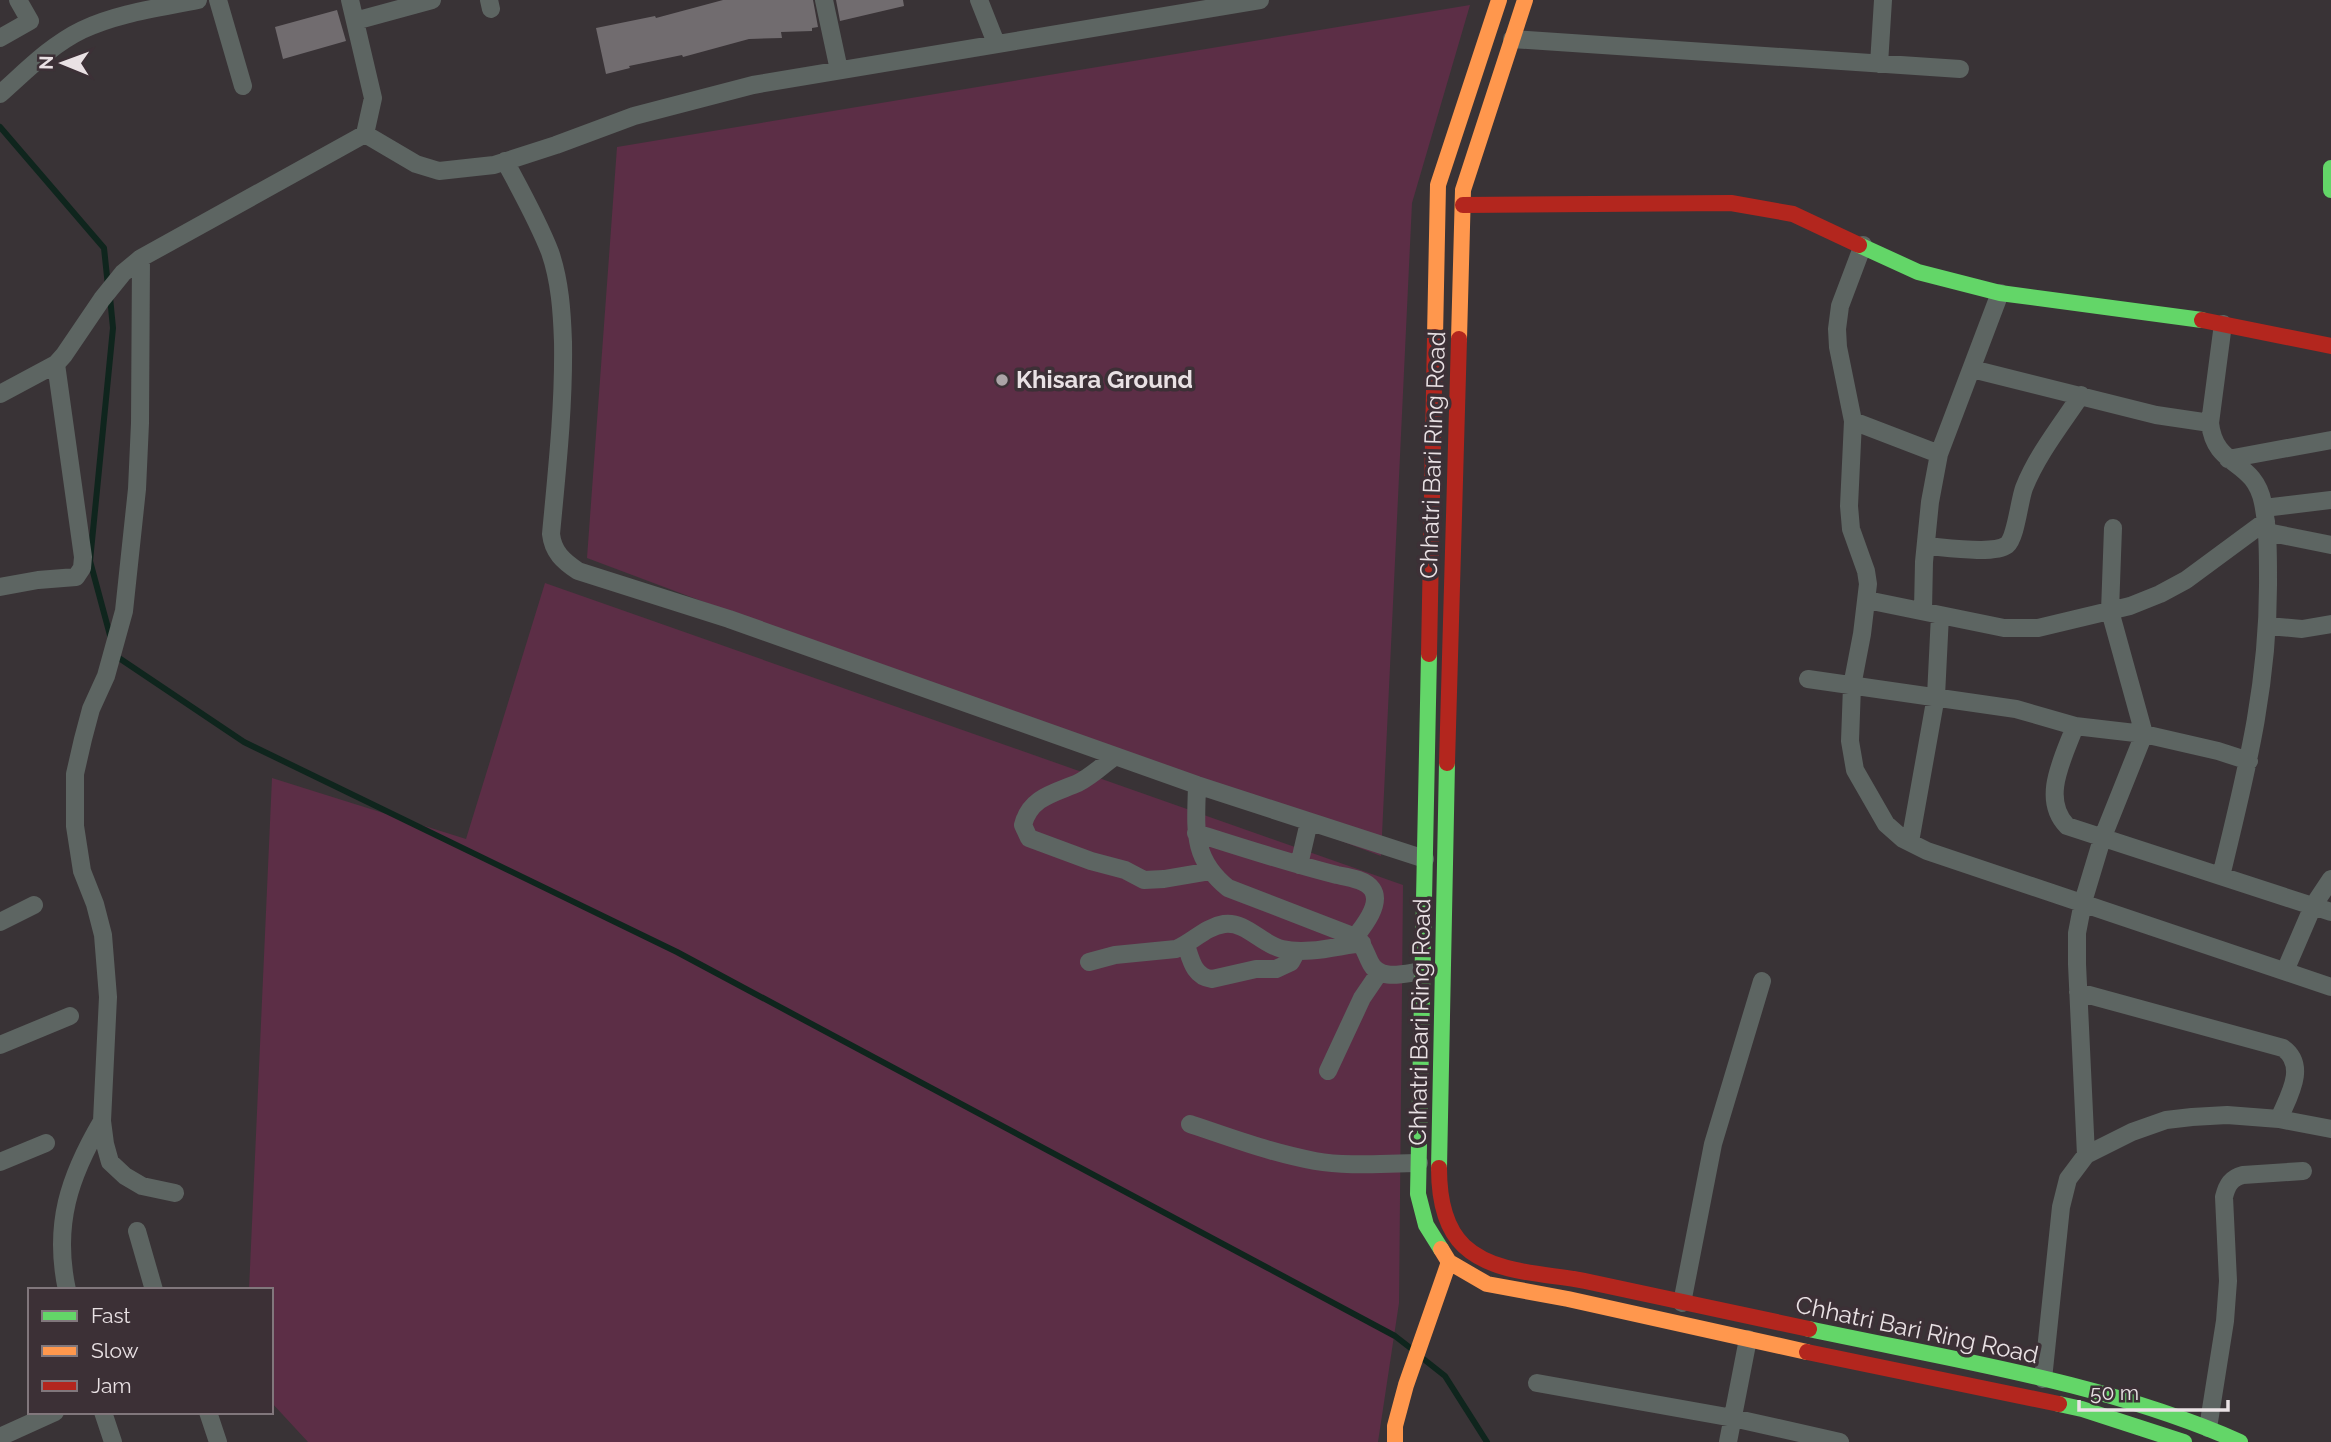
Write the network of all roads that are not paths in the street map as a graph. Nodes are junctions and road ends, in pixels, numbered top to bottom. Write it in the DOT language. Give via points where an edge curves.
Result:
graph roads {
  1 [pos="18,0"];
  2 [pos="198,0"];
  3 [pos="218,0"];
  4 [pos="349,0"];
  5 [pos="432,0"];
  6 [pos="824,0"];
  7 [pos="979,0"];
  8 [pos="1260,0"];
  9 [pos="1499,0"];
  10 [pos="1525,0"];
  11 [pos="1883,0"];
  12 [pos="355,20"];
  13 [pos="0,38"];
  14 [pos="1512,39"];
  15 [pos="996,43"];
  16 [pos="1878,64"];
  17 [pos="1961,69"];
  18 [pos="839,70"];
  19 [pos="243,86"];
  20 [pos="0,94"];
  21 [pos="365,134"];
  22 [pos="505,161"];
  23 [pos="2331,168"];
  24 [pos="2331,190"];
  25 [pos="1463,205"];
  26 [pos="1863,245"];
  27 [pos="141,258"];
  28 [pos="2000,293"];
  29 [pos="2223,324"];
  30 [pos="2331,346"];
  31 [pos="56,364"];
  32 [pos="1972,369"];
  33 [pos="0,394"];
  34 [pos="2081,396"];
  35 [pos="1853,421"];
  36 [pos="2210,423"];
  37 [pos="2331,440"];
  38 [pos="1939,454"];
  39 [pos="2228,459"];
  40 [pos="2331,500"];
  41 [pos="2266,520"];
  42 [pos="2113,528"];
  43 [pos="2331,545"];
  44 [pos="1926,546"];
  45 [pos="0,587"];
  46 [pos="1867,600"];
  47 [pos="2110,611"];
  48 [pos="1931,613"];
  49 [pos="2331,624"];
  50 [pos="2268,626"];
  51 [pos="1808,679"];
  52 [pos="1852,686"];
  53 [pos="1936,696"];
  54 [pos="2075,726"];
  55 [pos="2144,734"];
  56 [pos="1115,756"];
  57 [pos="2249,761"];
  58 [pos="1196,785"];
  59 [pos="1309,821"];
  60 [pos="1196,833"];
  61 [pos="2102,839"];
  62 [pos="1910,842"];
  63 [pos="1424,859"];
  64 [pos="1299,865"];
  65 [pos="1210,871"];
  66 [pos="2221,876"];
  67 [pos="2331,879"];
  68 [pos="2083,902"];
  69 [pos="34,905"];
  70 [pos="2314,906"];
  71 [pos="2331,912"];
  72 [pos="0,922"];
  73 [pos="1359,940"];
  74 [pos="1186,945"];
  75 [pos="1297,951"];
  76 [pos="1089,962"];
  77 [pos="1423,971"];
  78 [pos="2285,971"];
  79 [pos="1379,973"];
  80 [pos="1762,981"];
  81 [pos="2331,987"];
  82 [pos="2078,992"];
  83 [pos="70,1016"];
  84 [pos="0,1045"];
  85 [pos="1328,1071"];
  86 [pos="2279,1119"];
  87 [pos="102,1121"];
  88 [pos="1190,1124"];
  89 [pos="2331,1129"];
  90 [pos="46,1143"];
  91 [pos="2086,1155"];
  92 [pos="0,1162"];
  93 [pos="1419,1163"];
  94 [pos="2303,1171"];
  95 [pos="176,1193"];
  96 [pos="137,1231"];
  97 [pos="1450,1262"];
  98 [pos="67,1288"];
  99 [pos="153,1288"];
  100 [pos="1682,1303"];
  101 [pos="1748,1339"];
  102 [pos="2043,1380"];
  103 [pos="1537,1382"];
  104 [pos="51,1414"];
  105 [pos="104,1414"];
  106 [pos="209,1414"];
  107 [pos="1733,1418"];
  108 [pos="2207,1428"];
  109 [pos="10,1437"];
  110 [pos="113,1442"];
  111 [pos="218,1442"];
  112 [pos="1395,1442"];
  113 [pos="1728,1442"];
  114 [pos="1840,1442"];
  115 [pos="2183,1442"];
  116 [pos="2240,1442"];
  1 -- 13 [label="street" via="30,21"];
  2 -- 20 [label="street" via="118,16 82,30 57,45"];
  3 -- 19 [label="street"];
  4 -- 12 [label="street"];
  5 -- 12 [label="street"];
  6 -- 18 [label="street"];
  7 -- 15 [label="street"];
  8 -- 15 [label="street"];
  9 -- 63 [label="main road, Chhatri Bari Ring Road" via="1438,185"];
  10 -- 14 [label="main road, Chhatri Bari Ring Road"];
  11 -- 16 [label="street"];
  12 -- 21 [label="street" via="373,97"];
  14 -- 16 [label="street"];
  14 -- 25 [label="main road, Chhatri Bari Ring Road" via="1463,190"];
  15 -- 18 [label="street"];
  16 -- 17 [label="street"];
  18 -- 22 [label="street" via="694,99"];
  21 -- 22 [label="street" via="439,172"];
  21 -- 27 [label="street"];
  22 -- 56 [label="street" via="546,243 559,286 564,387 551,534 565,563"];
  23 -- 24 [label="main road"];
  25 -- 26 [label="main road" via="1731,203 1793,214"];
  25 -- 100 [label="main road, Chhatri Bari Ring Road" via="1439,1192 1445,1217 1464,1247 1494,1265"];
  26 -- 28 [label="main road" via="1918,272"];
  26 -- 35 [label="street" via="1840,306 1837,329"];
  27 -- 31 [label="street" via="102,299"];
  27 -- 87 [label="street" via="141,424 124,611 106,676 91,709 75,787 82,871 103,935 108,997"];
  28 -- 29 [label="main road"];
  28 -- 32 [label="street"];
  29 -- 30 [label="main road"];
  29 -- 36 [label="street"];
  31 -- 33 [label="street"];
  31 -- 45 [label="street" via="82,569 76,577"];
  32 -- 34 [label="street"];
  32 -- 38 [label="street"];
  34 -- 36 [label="street"];
  34 -- 44 [label="street" via="2030,474 2007,545 1987,549"];
  35 -- 38 [label="street"];
  35 -- 46 [label="street" via="1849,506 1851,529 1866,571"];
  36 -- 39 [label="street" via="2214,443"];
  37 -- 39 [label="street"];
  38 -- 44 [label="street"];
  39 -- 41 [label="street" via="2255,480"];
  40 -- 41 [label="street"];
  41 -- 43 [label="street"];
  41 -- 47 [label="street" via="2186,580 2161,594"];
  41 -- 50 [label="street"];
  42 -- 47 [label="street"];
  44 -- 48 [label="street"];
  46 -- 48 [label="street"];
  46 -- 52 [label="street"];
  47 -- 48 [label="street" via="2038,628 2004,628"];
  47 -- 55 [label="street"];
  48 -- 53 [label="street"];
  49 -- 50 [label="street" via="2302,629"];
  50 -- 57 [label="street"];
  51 -- 52 [label="street"];
  52 -- 53 [label="street"];
  52 -- 62 [label="street" via="1850,741 1855,770 1886,824"];
  53 -- 54 [label="street" via="2016,709"];
  53 -- 62 [label="street"];
  54 -- 55 [label="street"];
  54 -- 61 [label="street" via="2057,776 2054,804 2067,826"];
  55 -- 57 [label="street"];
  55 -- 61 [label="street"];
  56 -- 58 [label="street"];
  56 -- 65 [label="street" via="1087,778 1034,803 1023,825 1029,838 1144,880"];
  57 -- 66 [label="street"];
  58 -- 59 [label="street"];
  58 -- 60 [label="street"];
  59 -- 63 [label="street"];
  59 -- 64 [label="street"];
  60 -- 64 [label="street"];
  60 -- 65 [label="street" via="1198,850"];
  61 -- 66 [label="street"];
  61 -- 68 [label="street"];
  62 -- 68 [label="street"];
  63 -- 77 [label="main road, Chhatri Bari Ring Road"];
  64 -- 73 [label="street" via="1350,878 1372,889 1375,900"];
  65 -- 73 [label="street" via="1228,888"];
  66 -- 70 [label="street"];
  67 -- 70 [label="street"];
  68 -- 78 [label="street"];
  68 -- 82 [label="street" via="2077,933"];
  69 -- 72 [label="street"];
  70 -- 71 [label="street"];
  70 -- 78 [label="street"];
  73 -- 75 [label="street"];
  73 -- 79 [label="street"];
  74 -- 75 [label="street" via="1207,930 1235,924 1267,945"];
  74 -- 75 [label="street" via="1197,973 1212,979 1256,969 1276,970 1291,962"];
  74 -- 76 [label="street"];
  77 -- 79 [label="street"];
  77 -- 93 [label="main road, Chhatri Bari Ring Road"];
  78 -- 81 [label="street"];
  79 -- 85 [label="street" via="1362,998"];
  80 -- 100 [label="street" via="1713,1144"];
  82 -- 86 [label="street" via="2283,1048 2290,1053 2296,1073"];
  82 -- 91 [label="street"];
  83 -- 84 [label="street"];
  86 -- 89 [label="street"];
  86 -- 91 [label="street" via="2227,1115 2166,1120"];
  87 -- 95 [label="street" via="110,1162 125,1177"];
  87 -- 98 [label="street" via="67,1198 61,1237"];
  88 -- 93 [label="street" via="1317,1161"];
  90 -- 92 [label="street"];
  91 -- 102 [label="street" via="2068,1179 2060,1207"];
  93 -- 97 [label="main road, Chhatri Bari Ring Road" via="1418,1195 1426,1225"];
  94 -- 108 [label="street" via="2243,1175 2235,1177 2226,1189 2226,1308"];
  96 -- 99 [label="street"];
  97 -- 101 [label="main road, Chhatri Bari Ring Road" via="1487,1284"];
  97 -- 112 [label="main road" via="1406,1385"];
  100 -- 102 [label="main road, Chhatri Bari Ring Road"];
  101 -- 107 [label="street"];
  101 -- 115 [label="main road, Chhatri Bari Ring Road" via="2082,1409"];
  102 -- 108 [label="main road, Chhatri Bari Ring Road" via="2088,1389"];
  103 -- 107 [label="street"];
  104 -- 109 [label="street"];
  105 -- 110 [label="street"];
  106 -- 111 [label="street"];
  107 -- 113 [label="street"];
  107 -- 114 [label="street"];
  108 -- 116 [label="main road, Chhatri Bari Ring Road"];
}
